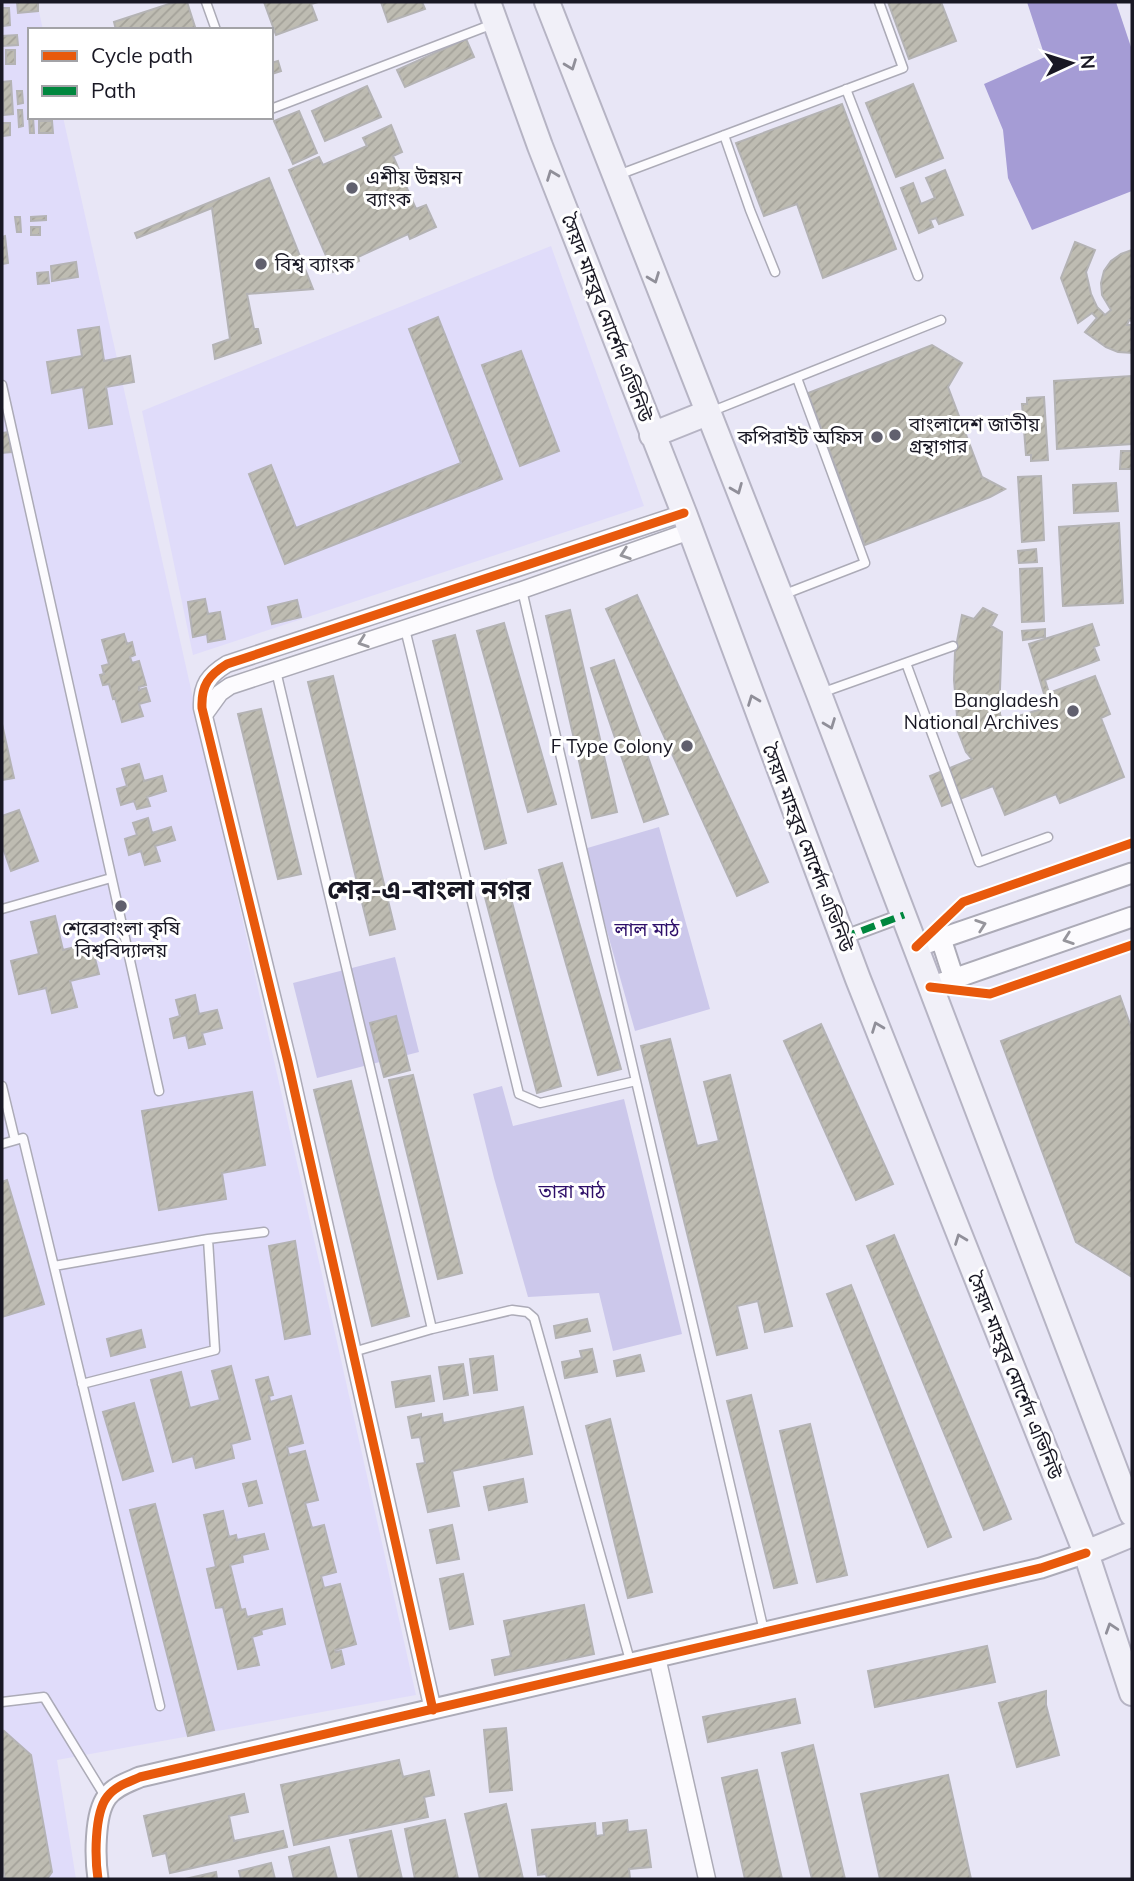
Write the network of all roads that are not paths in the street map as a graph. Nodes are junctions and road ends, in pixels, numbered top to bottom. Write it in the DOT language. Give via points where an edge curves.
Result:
graph roads {
  1 [pos="206,2"];
  2 [pos="547,2"];
  3 [pos="879,2"];
  4 [pos="492,12"];
  5 [pos="215,28"];
  6 [pos="846,89"];
  7 [pos="273,108"];
  8 [pos="724,135"];
  9 [pos="614,177"];
  10 [pos="775,271"];
  11 [pos="918,276"];
  12 [pos="941,320"];
  13 [pos="797,377"];
  14 [pos="2,385"];
  15 [pos="707,413"];
  16 [pos="652,435"];
  17 [pos="687,522"];
  18 [pos="522,590"];
  19 [pos="443,594"];
  20 [pos="779,596"];
  21 [pos="450,614"];
  22 [pos="405,628"];
  23 [pos="953,646"];
  24 [pos="906,663"];
  25 [pos="276,671"];
  26 [pos="818,694"];
  27 [pos="204,715"];
  28 [pos="1048,837"];
  29 [pos="1132,873"];
  30 [pos="111,878"];
  31 [pos="2,909"];
  32 [pos="904,915"];
  33 [pos="1132,917"];
  34 [pos="842,938"];
  35 [pos="940,939"];
  36 [pos="916,947"];
  37 [pos="954,979"];
  38 [pos="930,987"];
  39 [pos="636,1081"];
  40 [pos="2,1086"];
  41 [pos="159,1091"];
  42 [pos="15,1140"];
  43 [pos="2,1144"];
  44 [pos="264,1232"];
  45 [pos="208,1239"];
  46 [pos="54,1266"];
  47 [pos="432,1329"];
  48 [pos="353,1352"];
  49 [pos="82,1384"];
  50 [pos="1132,1514"];
  51 [pos="1132,1534"];
  52 [pos="1086,1553"];
  53 [pos="764,1631"];
  54 [pos="657,1657"];
  55 [pos="631,1664"];
  56 [pos="1132,1693"];
  57 [pos="2,1702"];
  58 [pos="160,1706"];
  59 [pos="433,1710"];
  60 [pos="106,1798"];
  61 [pos="98,1879"];
  62 [pos="708,1879"];
  1 -- 5 [label="lane"];
  2 -- 9 [label="main road, one-way"];
  3 -- 6 [label="lane" via="903,68"];
  4 -- 7 [label="lane"];
  16 -- 4 [label="main road, সৈয়দ মাহবুব মোর্শেদ এভিনিউ, one-way"];
  6 -- 8 [label="lane"];
  6 -- 11 [label="lane"];
  8 -- 9 [label="lane"];
  8 -- 10 [label="lane"];
  9 -- 15 [label="main road, one-way"];
  12 -- 13 [label="lane"];
  13 -- 15 [label="lane"];
  13 -- 20 [label="lane" via="865,563"];
  14 -- 30 [label="lane"];
  15 -- 16 [label="main road"];
  15 -- 20 [label="main road, one-way"];
  16 -- 17 [label="main road, সৈয়দ মাহবুব মোর্শেদ এভিনিউ"];
  17 -- 18 [label="street, one-way"];
  17 -- 19 [label="street"];
  34 -- 17 [label="main road, সৈয়দ মাহবুব মোর্শেদ এভিনিউ, one-way"];
  18 -- 21 [label="street"];
  18 -- 39 [label="lane"];
  19 -- 21 [label="street"];
  19 -- 27 [label="street" via="227,664 208,677 201,692"];
  20 -- 26 [label="main road"];
  21 -- 22 [label="street"];
  22 -- 25 [label="street, one-way"];
  22 -- 39 [label="lane" via="519,1094 540,1103"];
  23 -- 24 [label="lane"];
  24 -- 26 [label="lane"];
  24 -- 28 [label="lane" via="979,862"];
  25 -- 27 [label="street" via="220,693"];
  25 -- 47 [label="lane"];
  26 -- 32 [label="main road, one-way"];
  27 -- 48 [label="street"];
  35 -- 29 [label="street, one-way"];
  30 -- 31 [label="lane"];
  30 -- 41 [label="lane"];
  32 -- 34 [label="street"];
  32 -- 36 [label="main road"];
  33 -- 37 [label="street, one-way"];
  52 -- 34 [label="main road, সৈয়দ মাহবুব মোর্শেদ এভিনিউ, one-way"];
  35 -- 36 [label="street"];
  35 -- 37 [label="street"];
  36 -- 38 [label="main road"];
  37 -- 38 [label="street"];
  38 -- 50 [label="main road"];
  39 -- 53 [label="lane"];
  40 -- 42 [label="lane"];
  42 -- 43 [label="lane"];
  42 -- 46 [label="lane" via="23,1138"];
  44 -- 45 [label="lane"];
  45 -- 46 [label="lane"];
  45 -- 49 [label="lane" via="215,1350"];
  46 -- 49 [label="lane"];
  47 -- 48 [label="lane"];
  47 -- 55 [label="lane" via="512,1310 534,1318"];
  48 -- 59 [label="street"];
  49 -- 58 [label="lane"];
  51 -- 52 [label="main road"];
  52 -- 53 [label="street" via="1041,1568"];
  56 -- 52 [label="main road, সৈয়দ মাহবুব মোর্শেদ এভিনিউ, one-way"];
  53 -- 54 [label="street"];
  54 -- 55 [label="street"];
  54 -- 62 [label="street"];
  55 -- 59 [label="street"];
  57 -- 60 [label="lane" via="44,1697"];
  59 -- 60 [label="street" via="140,1777"];
  60 -- 61 [label="street" via="97,1842"];
}
